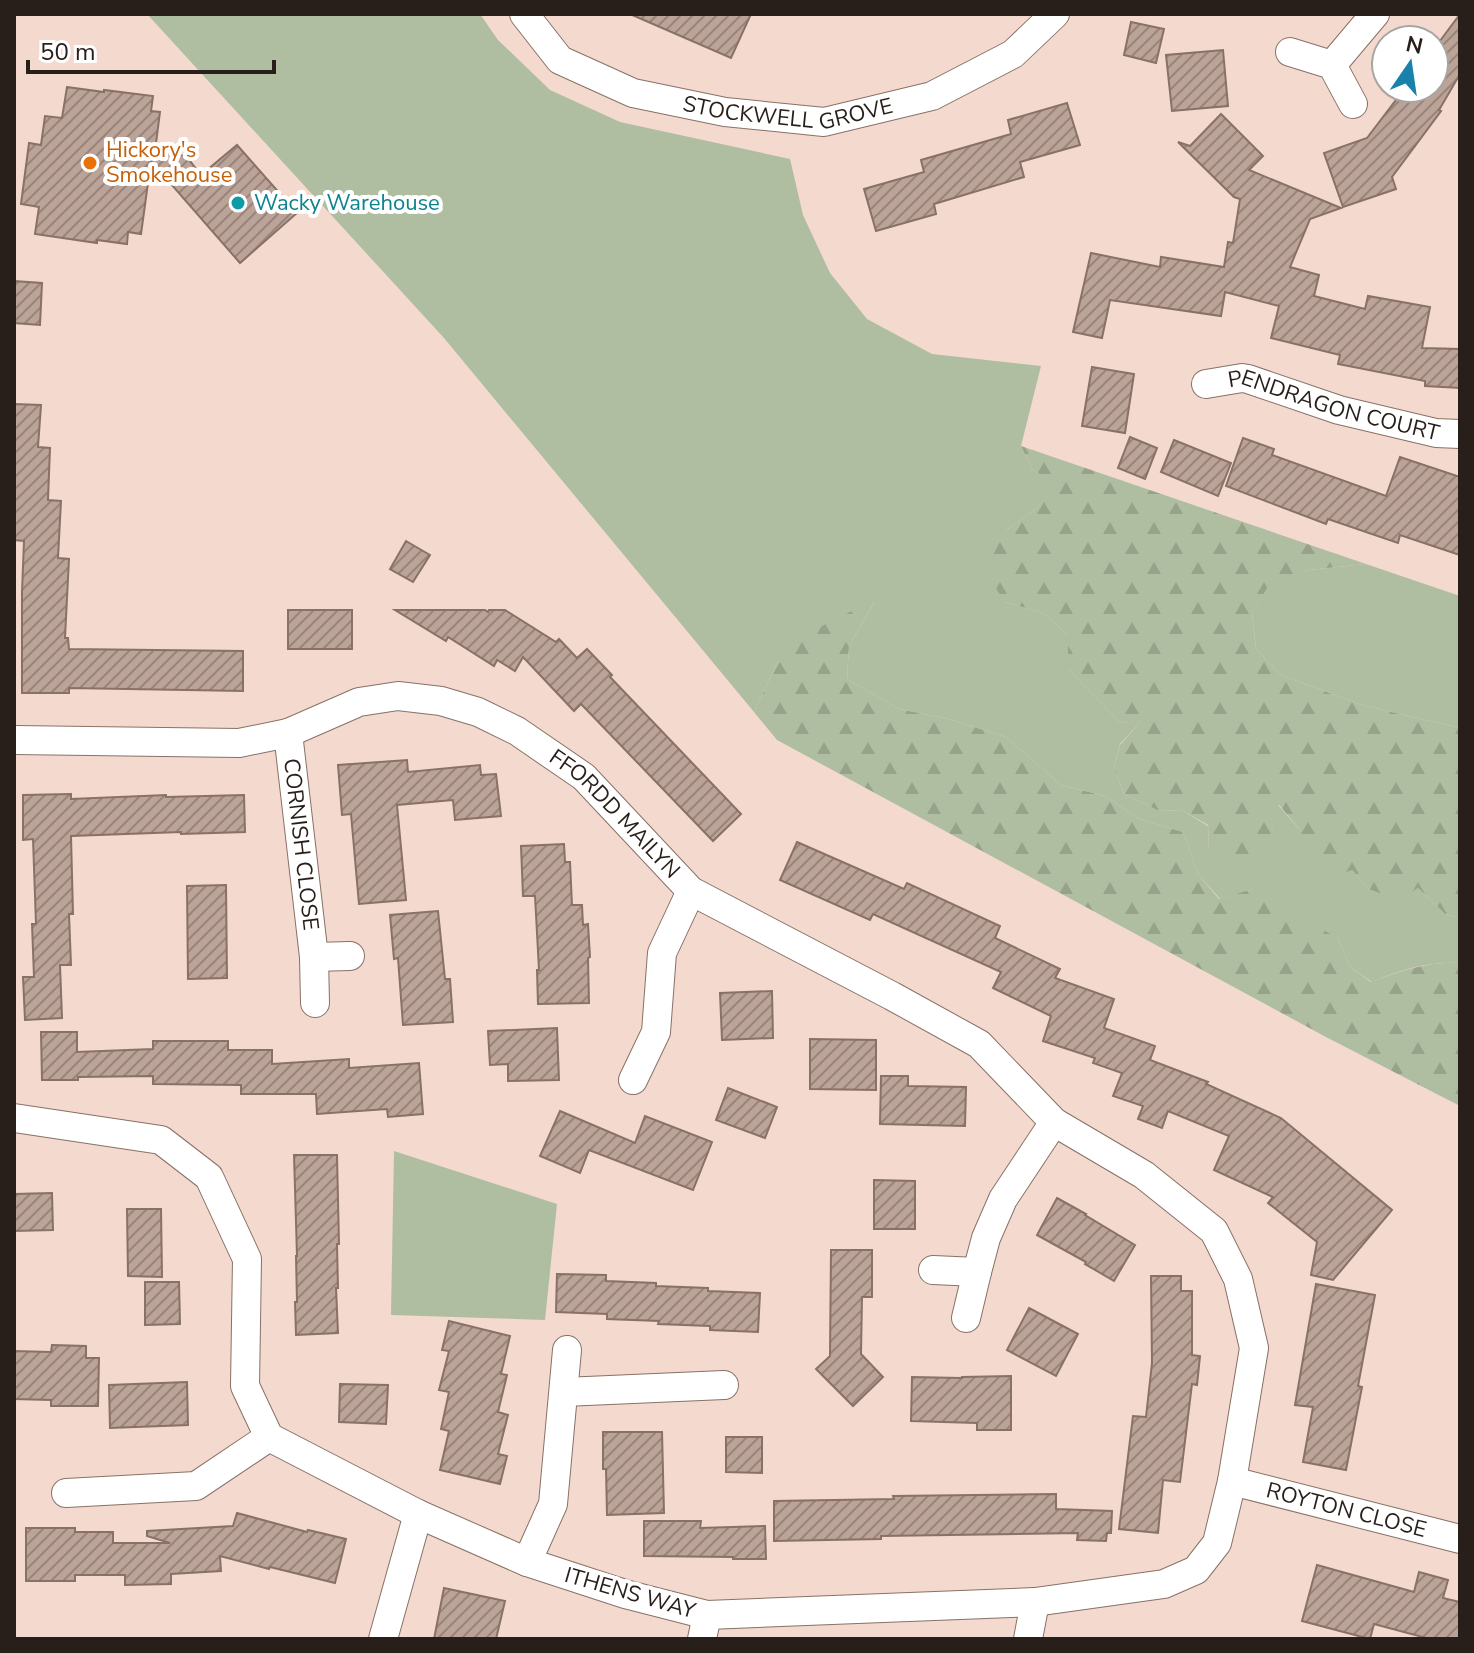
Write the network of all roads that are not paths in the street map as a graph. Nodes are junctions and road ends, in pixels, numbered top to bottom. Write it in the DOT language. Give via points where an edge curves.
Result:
graph roads {
  1 [pos="524,14"];
  2 [pos="1055,14"];
  3 [pos="1375,14"];
  4 [pos="1290,52"];
  5 [pos="1332,65"];
  6 [pos="1353,104"];
  7 [pos="1206,384"];
  8 [pos="1460,434"];
  9 [pos="288,733"];
  10 [pos="14,740"];
  11 [pos="691,891"];
  12 [pos="350,956"];
  13 [pos="314,957"];
  14 [pos="315,1003"];
  15 [pos="633,1080"];
  16 [pos="14,1118"];
  17 [pos="1054,1122"];
  18 [pos="1144,1175"];
  19 [pos="933,1270"];
  20 [pos="977,1272"];
  21 [pos="966,1318"];
  22 [pos="567,1350"];
  23 [pos="724,1385"];
  24 [pos="564,1392"];
  25 [pos="269,1437"];
  26 [pos="1232,1481"];
  27 [pos="66,1493"];
  28 [pos="418,1514"];
  29 [pos="1460,1539"];
  30 [pos="527,1562"];
  31 [pos="1035,1602"];
  32 [pos="704,1627"];
  33 [pos="383,1639"];
  34 [pos="1028,1639"];
  1 -- 2 [label="street, STOCKWELL GROVE" via="560,60 633,93 725,112 824,122 932,96 1013,54"];
  3 -- 5 [label="street"];
  4 -- 5 [label="street"];
  5 -- 6 [label="street"];
  7 -- 8 [label="street, PENDRAGON COURT" via="1248,379 1339,410"];
  9 -- 10 [label="street, FFORDD MAILYN" via="239,743"];
  9 -- 11 [label="street, FFORDD MAILYN" via="359,702 398,696 478,712 517,731 584,777"];
  9 -- 13 [label="street, CORNISH CLOSE"];
  11 -- 15 [label="street" via="662,953 656,1032"];
  11 -- 17 [label="street, FFORDD MAILYN" via="979,1044"];
  12 -- 13 [label="street, CORNISH CLOSE"];
  13 -- 14 [label="street, CORNISH CLOSE"];
  16 -- 25 [label="street" via="161,1140 209,1177 247,1259 245,1386"];
  17 -- 18 [label="street, FFORDD MAILYN"];
  17 -- 20 [label="street" via="1003,1199"];
  18 -- 26 [label="street, ITHENS WAY" via="1214,1231 1238,1279 1254,1348"];
  19 -- 20 [label="street"];
  20 -- 21 [label="street"];
  22 -- 24 [label="street"];
  23 -- 24 [label="street"];
  24 -- 30 [label="street" via="553,1504"];
  25 -- 27 [label="street" via="196,1486"];
  25 -- 28 [label="street, ITHENS WAY"];
  26 -- 29 [label="street, ROYTON CLOSE"];
  26 -- 31 [label="street, ITHENS WAY" via="1217,1543 1196,1570 1164,1584"];
  28 -- 30 [label="street, ITHENS WAY"];
  28 -- 33 [label="street"];
  30 -- 32 [label="street, ITHENS WAY"];
  31 -- 32 [label="street, ITHENS WAY"];
  31 -- 34 [label="street"];
}
